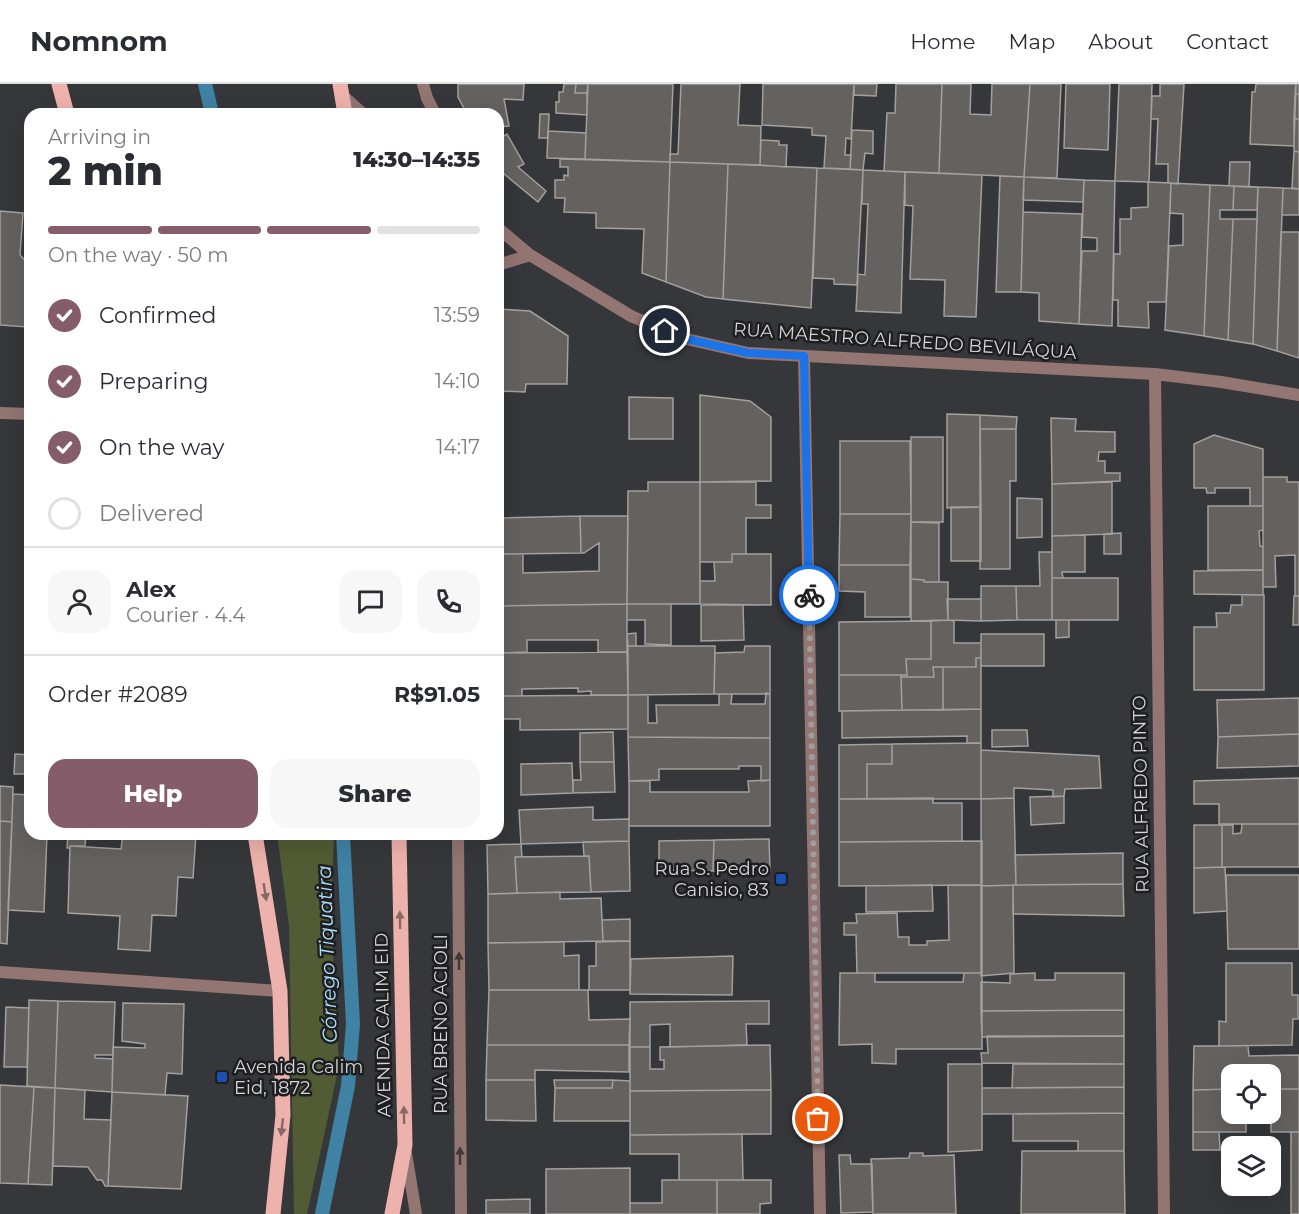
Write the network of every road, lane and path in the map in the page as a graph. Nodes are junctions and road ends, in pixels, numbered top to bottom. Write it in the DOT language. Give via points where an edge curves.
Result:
graph roads {
  1 [pos="59,84"];
  2 [pos="423,84"];
  3 [pos="341,90"];
  4 [pos="66,108"];
  5 [pos="344,108"];
  6 [pos="358,108"];
  7 [pos="432,108"];
  8 [pos="504,233"];
  9 [pos="530,255"];
  10 [pos="504,263"];
  11 [pos="804,356"];
  12 [pos="1155,374"];
  13 [pos="1299,395"];
  14 [pos="0,413"];
  15 [pos="24,414"];
  16 [pos="256,840"];
  17 [pos="399,840"];
  18 [pos="458,840"];
  19 [pos="0,972"];
  20 [pos="280,992"];
  21 [pos="405,1145"];
  22 [pos="273,1214"];
  23 [pos="393,1214"];
  24 [pos="416,1214"];
  25 [pos="461,1214"];
  26 [pos="820,1214"];
  27 [pos="1164,1214"];
  1 -- 4 [label="main road"];
  2 -- 7 [label="street"];
  3 -- 5 [label="main road"];
  3 -- 6 [label="street"];
  8 -- 9 [label="street, RUA MAESTRO ALFREDO BEVILÁQUA"];
  9 -- 10 [label="street"];
  9 -- 11 [label="street, RUA MAESTRO ALFREDO BEVILÁQUA" via="631,316 682,338 748,353"];
  11 -- 12 [label="street, RUA MAESTRO ALFREDO BEVILÁQUA"];
  11 -- 26 [label="street"];
  12 -- 13 [label="street, RUA MAESTRO ALFREDO BEVILÁQUA"];
  12 -- 27 [label="street, RUA ALFREDO PINTO"];
  14 -- 15 [label="street"];
  16 -- 20 [label="main road, one-way"];
  21 -- 17 [label="main road, AVENIDA CALIM EID, one-way"];
  25 -- 18 [label="street, RUA BRENO ACIOLI, one-way"];
  19 -- 20 [label="street"];
  20 -- 22 [label="main road, one-way" via="283,1114"];
  21 -- 23 [label="main road, AVENIDA CALIM EID"];
  21 -- 24 [label="street"];
}
